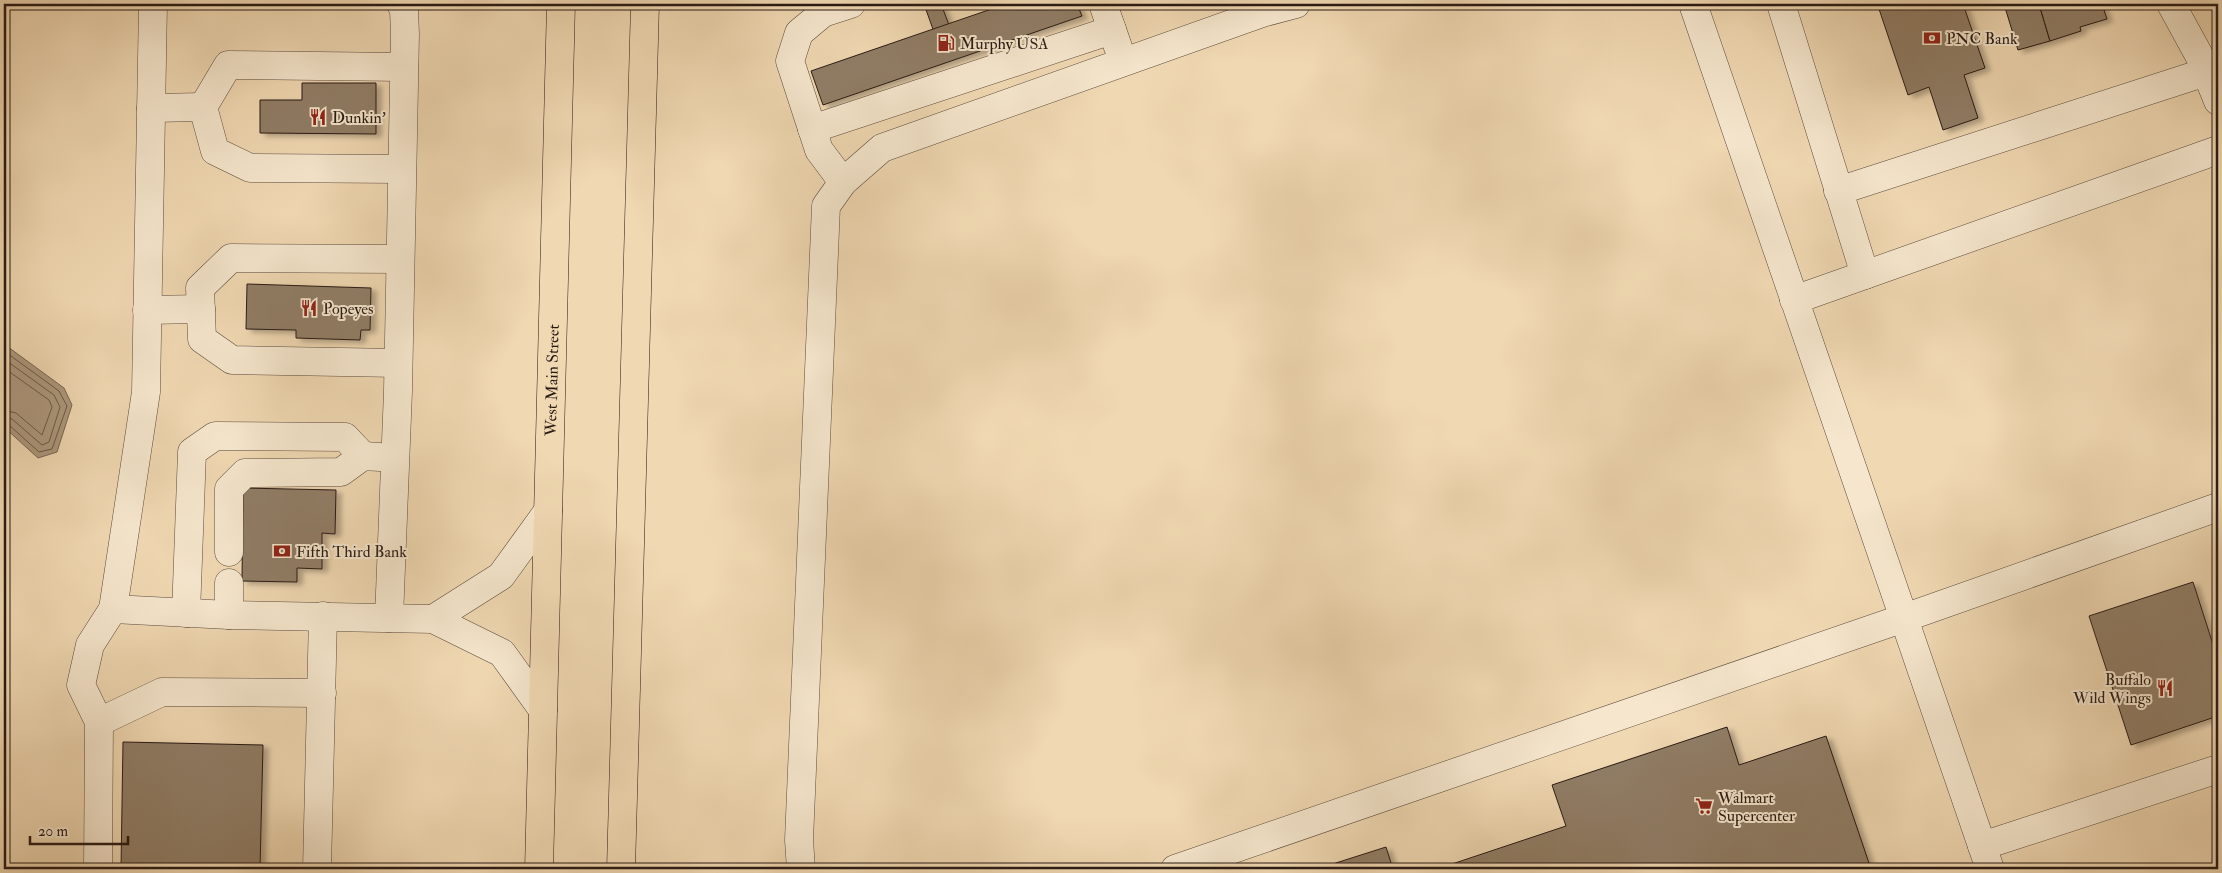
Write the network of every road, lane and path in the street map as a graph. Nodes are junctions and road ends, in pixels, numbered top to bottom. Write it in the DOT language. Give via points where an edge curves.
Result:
graph roads {
  1 [pos="153,4"];
  2 [pos="402,4"];
  3 [pos="561,4"];
  4 [pos="645,4"];
  5 [pos="851,4"];
  6 [pos="1103,4"];
  7 [pos="1296,4"];
  8 [pos="1693,4"];
  9 [pos="1780,4"];
  10 [pos="2171,4"];
  11 [pos="1262,9"];
  12 [pos="1112,30"];
  13 [pos="1123,62"];
  14 [pos="404,68"];
  15 [pos="2206,72"];
  16 [pos="2218,101"];
  17 [pos="203,107"];
  18 [pos="151,108"];
  19 [pos="812,129"];
  20 [pos="2218,150"];
  21 [pos="401,169"];
  22 [pos="843,182"];
  23 [pos="1838,191"];
  24 [pos="400,259"];
  25 [pos="1865,275"];
  26 [pos="1794,300"];
  27 [pos="201,309"];
  28 [pos="147,310"];
  29 [pos="398,362"];
  30 [pos="363,456"];
  31 [pos="395,457"];
  32 [pos="2218,507"];
  33 [pos="548,511"];
  34 [pos="229,552"];
  35 [pos="229,584"];
  36 [pos="113,609"];
  37 [pos="186,613"];
  38 [pos="229,615"];
  39 [pos="323,616"];
  40 [pos="389,618"];
  41 [pos="1904,618"];
  42 [pos="433,619"];
  43 [pos="322,693"];
  44 [pos="543,710"];
  45 [pos="99,722"];
  46 [pos="2218,769"];
  47 [pos="1986,858"];
  48 [pos="98,869"];
  49 [pos="317,869"];
  50 [pos="539,869"];
  51 [pos="622,869"];
  52 [pos="801,869"];
  53 [pos="1175,869"];
  1 -- 18 [label="lane"];
  2 -- 14 [label="lane"];
  3 -- 33 [label="main road, West Main Street"];
  4 -- 51 [label="main road"];
  5 -- 19 [label="lane" via="824,13 799,33 790,61"];
  6 -- 12 [label="lane"];
  7 -- 11 [label="lane"];
  8 -- 26 [label="lane"];
  9 -- 23 [label="lane"];
  10 -- 15 [label="lane"];
  11 -- 13 [label="lane"];
  12 -- 13 [label="lane"];
  12 -- 19 [label="lane"];
  13 -- 22 [label="lane" via="882,148"];
  14 -- 17 [label="lane" via="228,65"];
  14 -- 21 [label="lane"];
  15 -- 16 [label="lane"];
  15 -- 23 [label="lane"];
  17 -- 18 [label="lane"];
  17 -- 21 [label="lane" via="215,151 250,168"];
  18 -- 28 [label="lane"];
  19 -- 22 [label="lane" via="819,150"];
  20 -- 25 [label="lane"];
  21 -- 24 [label="lane"];
  22 -- 52 [label="lane" via="826,206 799,840"];
  23 -- 25 [label="lane"];
  24 -- 27 [label="lane" via="231,258 200,288"];
  24 -- 29 [label="lane"];
  25 -- 26 [label="lane"];
  26 -- 41 [label="lane"];
  27 -- 28 [label="lane"];
  27 -- 29 [label="lane" via="202,339 232,360"];
  28 -- 36 [label="lane" via="146,392"];
  29 -- 31 [label="lane"];
  30 -- 31 [label="lane"];
  30 -- 34 [label="lane" via="341,472 245,473 229,489"];
  30 -- 37 [label="lane" via="345,437 215,436 192,452"];
  31 -- 40 [label="lane"];
  32 -- 41 [label="lane"];
  33 -- 42 [label="lane" via="501,576"];
  33 -- 44 [label="main road, West Main Street"];
  35 -- 38 [label="lane"];
  36 -- 37 [label="lane"];
  36 -- 45 [label="lane" via="90,645 81,685"];
  37 -- 38 [label="lane"];
  38 -- 39 [label="lane"];
  39 -- 40 [label="lane"];
  39 -- 43 [label="lane"];
  40 -- 42 [label="lane"];
  41 -- 47 [label="lane"];
  41 -- 53 [label="lane"];
  42 -- 44 [label="lane" via="502,653"];
  43 -- 45 [label="lane" via="162,692"];
  43 -- 49 [label="lane"];
  44 -- 50 [label="main road, West Main Street"];
  45 -- 48 [label="lane"];
  46 -- 47 [label="lane"];
}
